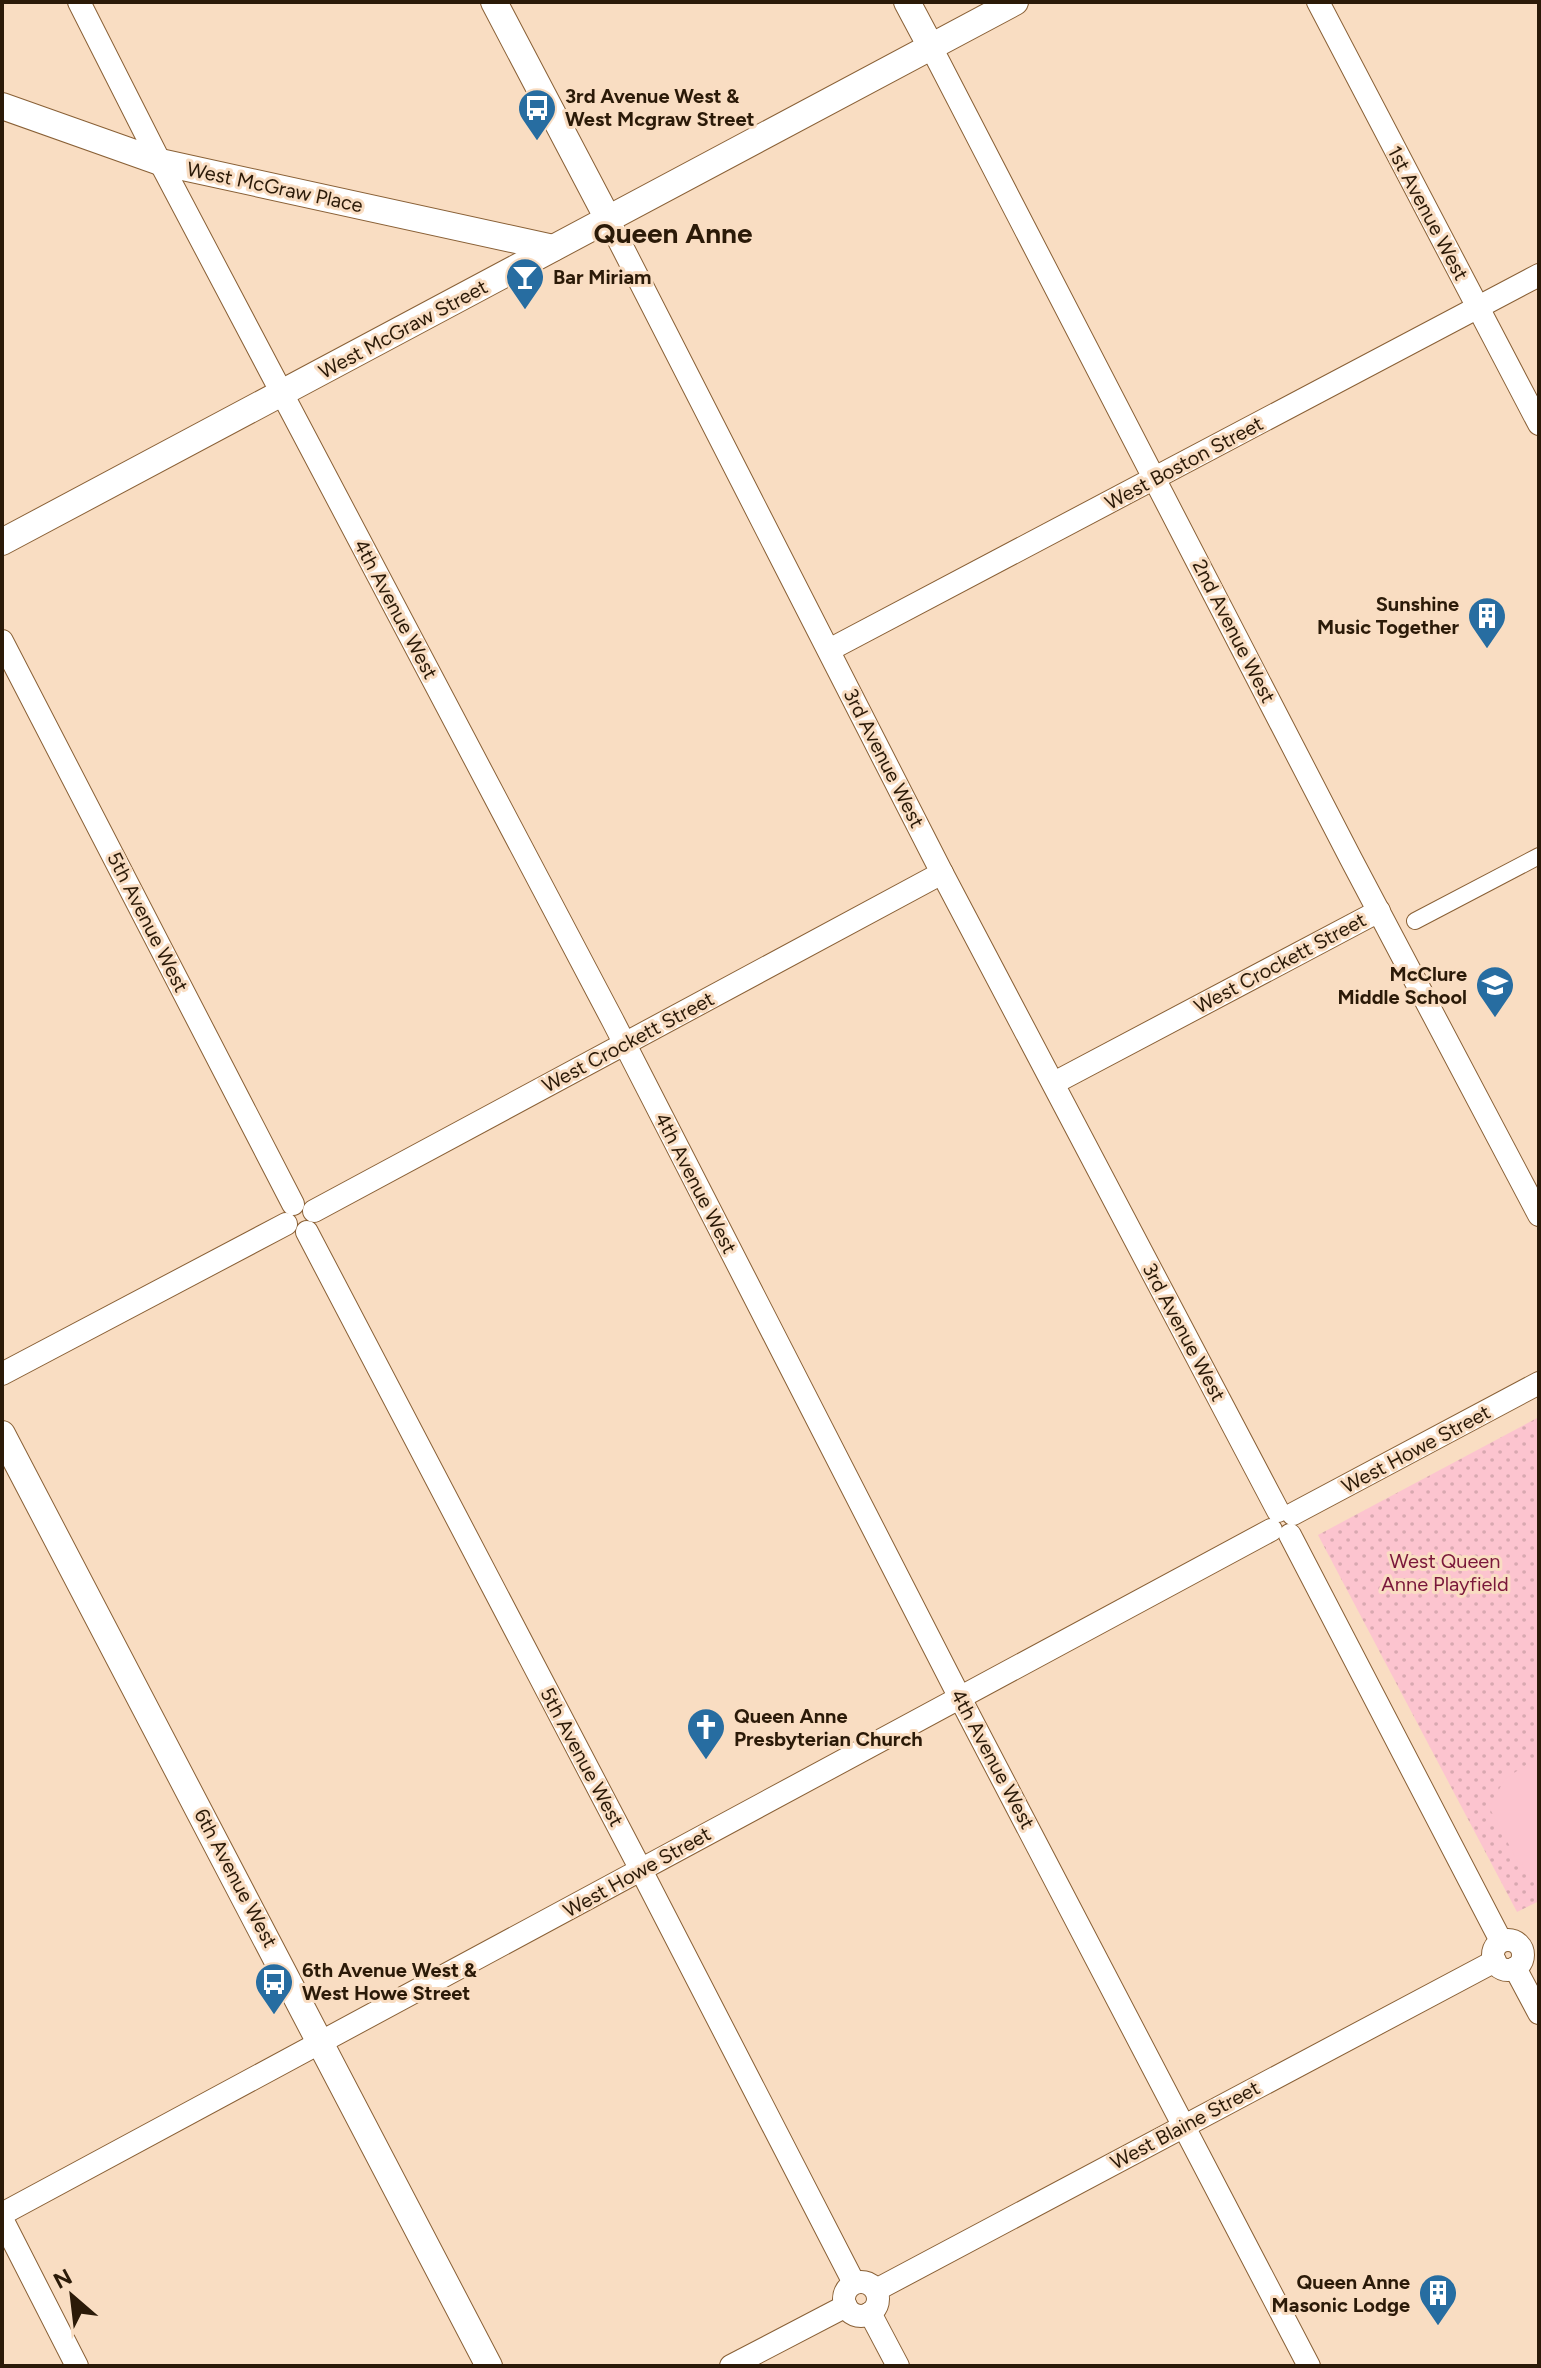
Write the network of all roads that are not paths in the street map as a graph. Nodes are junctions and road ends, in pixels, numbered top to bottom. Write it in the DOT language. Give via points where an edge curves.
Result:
graph roads {
  1 [pos="79,2"];
  2 [pos="494,2"];
  3 [pos="1015,2"];
  4 [pos="1318,2"];
  5 [pos="907,3"];
  6 [pos="931,47"];
  7 [pos="2,106"];
  8 [pos="160,162"];
  9 [pos="608,219"];
  10 [pos="553,248"];
  11 [pos="1539,275"];
  12 [pos="1478,307"];
  13 [pos="283,392"];
  14 [pos="1539,424"];
  15 [pos="1155,477"];
  16 [pos="2,542"];
  17 [pos="2,641"];
  18 [pos="829,650"];
  19 [pos="1539,856"];
  20 [pos="942,873"];
  21 [pos="1379,911"];
  22 [pos="1415,921"];
  23 [pos="624,1044"];
  24 [pos="1054,1083"];
  25 [pos="1539,1215"];
  26 [pos="300,1218"];
  27 [pos="2,1374"];
  28 [pos="1539,1383"];
  29 [pos="2,1434"];
  30 [pos="1283,1522"];
  31 [pos="960,1698"];
  32 [pos="641,1870"];
  33 [pos="1514,1951"];
  34 [pos="1539,2013"];
  35 [pos="322,2043"];
  36 [pos="1184,2126"];
  37 [pos="2,2217"];
  38 [pos="854,2283"];
  39 [pos="876,2290"];
  40 [pos="846,2306"];
  41 [pos="870,2313"];
  42 [pos="77,2366"];
  43 [pos="489,2366"];
  44 [pos="731,2366"];
  45 [pos="898,2366"];
  46 [pos="1309,2366"];
  1 -- 8 [label="street, 4th Avenue West"];
  2 -- 9 [label="street, 3rd Avenue West"];
  3 -- 6 [label="street, West McGraw Street"];
  4 -- 12 [label="street, 1st Avenue West"];
  5 -- 6 [label="street"];
  6 -- 9 [label="street, West McGraw Street"];
  6 -- 15 [label="street, 2nd Avenue West"];
  7 -- 8 [label="street, West McGraw Place"];
  8 -- 10 [label="street, West McGraw Place"];
  8 -- 13 [label="street, 4th Avenue West"];
  9 -- 10 [label="street, West McGraw Street"];
  9 -- 18 [label="street, 3rd Avenue West"];
  10 -- 13 [label="street, West McGraw Street"];
  11 -- 12 [label="street, West Boston Street"];
  12 -- 14 [label="street, 1st Avenue West"];
  12 -- 15 [label="street, West Boston Street"];
  13 -- 16 [label="street, West McGraw Street"];
  13 -- 23 [label="street, 4th Avenue West"];
  15 -- 18 [label="street, West Boston Street"];
  15 -- 21 [label="street, 2nd Avenue West"];
  17 -- 26 [label="street, 5th Avenue West"];
  18 -- 20 [label="street, 3rd Avenue West"];
  19 -- 22 [label="street"];
  20 -- 23 [label="street, West Crockett Street"];
  20 -- 24 [label="street, 3rd Avenue West"];
  21 -- 24 [label="street, West Crockett Street"];
  21 -- 25 [label="street, 2nd Avenue West"];
  23 -- 26 [label="street, West Crockett Street"];
  23 -- 31 [label="street, 4th Avenue West"];
  24 -- 30 [label="street, 3rd Avenue West"];
  26 -- 27 [label="street, West Crockett Street"];
  26 -- 32 [label="street, 5th Avenue West"];
  28 -- 30 [label="street, West Howe Street"];
  29 -- 35 [label="street, 6th Avenue West"];
  30 -- 31 [label="street, West Howe Street"];
  30 -- 33 [label="street, 3rd Avenue West"];
  31 -- 32 [label="street, West Howe Street"];
  31 -- 36 [label="street, 4th Avenue West"];
  32 -- 35 [label="street, West Howe Street"];
  32 -- 38 [label="street, 5th Avenue West"];
  33 -- 34 [label="street, 3rd Avenue West"];
  33 -- 36 [label="street, West Blaine Street"];
  35 -- 37 [label="street, West Howe Street"];
  35 -- 43 [label="street, 6th Avenue West"];
  36 -- 39 [label="street, West Blaine Street"];
  36 -- 46 [label="street, 4th Avenue West"];
  37 -- 42 [label="street"];
  38 -- 39 [label="street" via="868,2283"];
  38 -- 40 [label="street" via="845,2292"];
  39 -- 41 [label="street" via="878,2300"];
  40 -- 41 [label="street" via="857,2315"];
  40 -- 44 [label="street"];
  41 -- 45 [label="street"];
}
